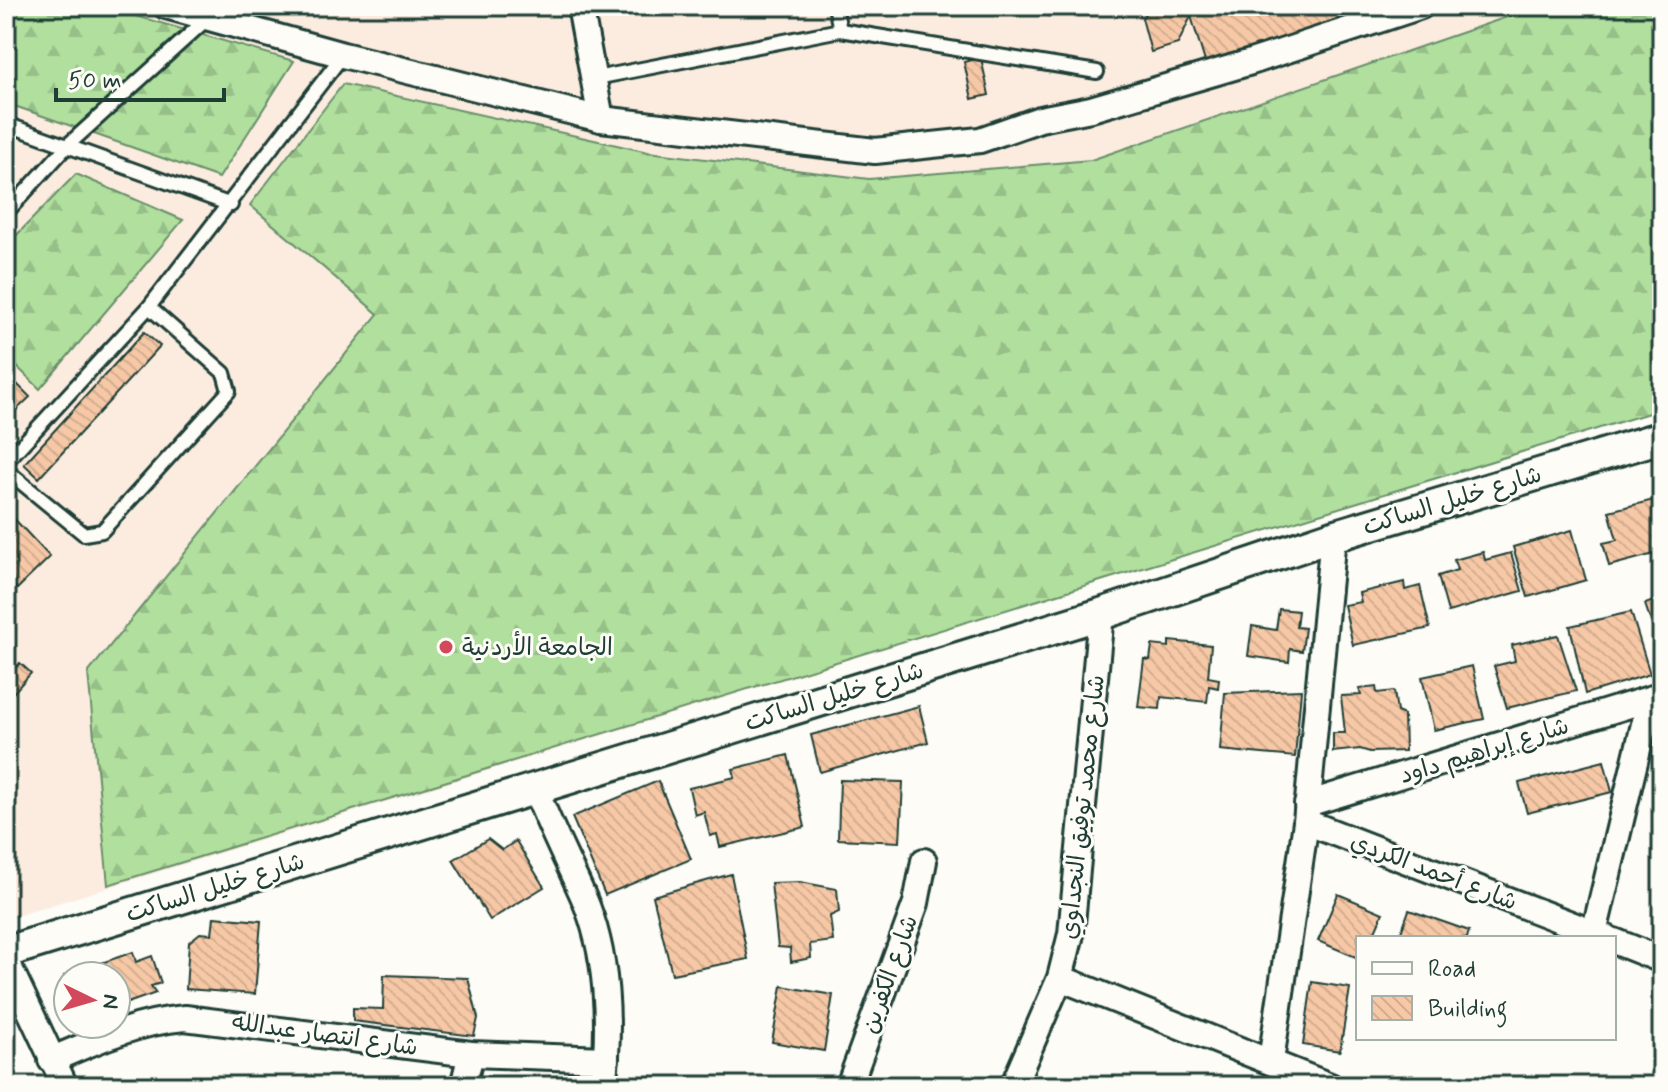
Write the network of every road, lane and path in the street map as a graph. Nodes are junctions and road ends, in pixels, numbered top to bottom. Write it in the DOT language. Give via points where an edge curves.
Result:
graph roads {
  1 [pos="166,6"];
  2 [pos="580,6"];
  3 [pos="835,6"];
  4 [pos="1421,6"];
  5 [pos="209,18"];
  6 [pos="840,30"];
  7 [pos="343,55"];
  8 [pos="1097,72"];
  9 [pos="596,78"];
  10 [pos="601,119"];
  11 [pos="6,124"];
  12 [pos="69,144"];
  13 [pos="231,205"];
  14 [pos="6,213"];
  15 [pos="149,307"];
  16 [pos="1662,437"];
  17 [pos="6,462"];
  18 [pos="6,470"];
  19 [pos="1333,536"];
  20 [pos="1101,614"];
  21 [pos="1656,697"];
  22 [pos="535,788"];
  23 [pos="1306,813"];
  24 [pos="924,861"];
  25 [pos="1603,936"];
  26 [pos="1605,936"];
  27 [pos="1616,941"];
  28 [pos="6,952"];
  29 [pos="6,960"];
  30 [pos="1662,960"];
  31 [pos="1060,978"];
  32 [pos="471,1054"];
  33 [pos="606,1059"];
  34 [pos="51,1060"];
  35 [pos="1271,1061"];
  36 [pos="65,1086"];
  37 [pos="463,1086"];
  38 [pos="603,1086"];
  39 [pos="849,1086"];
  40 [pos="1013,1086"];
  41 [pos="1330,1086"];
  1 -- 5 [label="street"];
  2 -- 9 [label="street"];
  3 -- 6 [label="lane"];
  4 -- 10 [label="street" via="1251,62 980,140 875,151"];
  5 -- 7 [label="street"];
  5 -- 12 [label="lane"];
  6 -- 8 [label="lane"];
  6 -- 9 [label="lane"];
  7 -- 10 [label="street"];
  7 -- 13 [label="lane"];
  9 -- 10 [label="street"];
  11 -- 12 [label="lane"];
  12 -- 13 [label="lane"];
  12 -- 14 [label="lane"];
  13 -- 15 [label="lane"];
  15 -- 17 [label="lane"];
  15 -- 18 [label="lane" via="224,373 229,391 102,531 84,534"];
  16 -- 19 [label="street, شارع خليل الساكت"];
  19 -- 20 [label="street, شارع خليل الساكت"];
  19 -- 23 [label="street"];
  20 -- 22 [label="street, شارع خليل الساكت"];
  20 -- 31 [label="street, شارع محمد توفيق النجداوي" via="1077,892"];
  21 -- 23 [label="street, شارع إبراهيم داود"];
  21 -- 26 [label="street"];
  22 -- 28 [label="street, شارع خليل الساكت"];
  22 -- 33 [label="street" via="594,927"];
  23 -- 25 [label="street, شارع أحمد الكردي"];
  23 -- 35 [label="street"];
  24 -- 39 [label="street, شارع الكفرين" via="916,903"];
  27 -- 30 [label="street, شارع أحمد الكردي"];
  29 -- 34 [label="street"];
  31 -- 35 [label="street"];
  31 -- 40 [label="street, شارع محمد توفيق النجداوي"];
  32 -- 33 [label="street, شارع انتصار عبدالله"];
  32 -- 34 [label="street, شارع انتصار عبدالله" via="185,1018 147,1023"];
  32 -- 37 [label="street"];
  33 -- 38 [label="street"];
  34 -- 36 [label="street"];
  35 -- 41 [label="street"];
}
